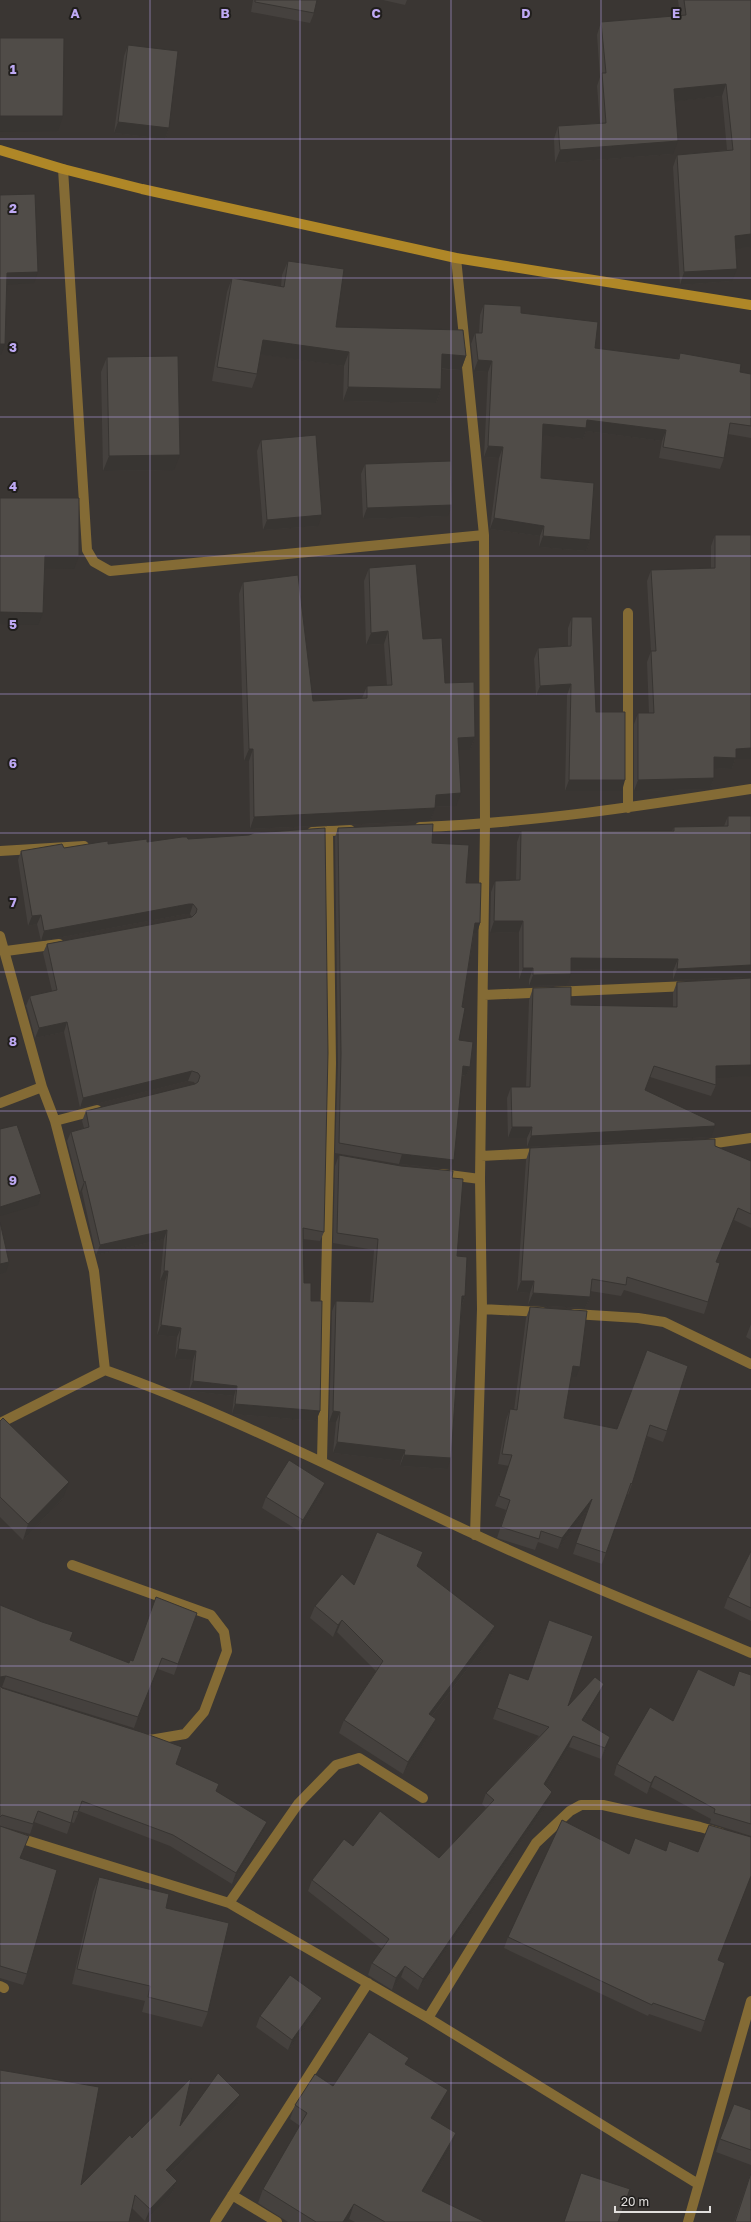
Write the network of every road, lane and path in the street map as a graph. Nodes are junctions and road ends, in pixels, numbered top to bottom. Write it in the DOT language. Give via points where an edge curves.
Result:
graph roads {
  1 [pos="0,150"];
  2 [pos="63,169"];
  3 [pos="456,258"];
  4 [pos="751,305"];
  5 [pos="484,535"];
  6 [pos="628,613"];
  7 [pos="751,789"];
  8 [pos="628,808"];
  9 [pos="485,825"];
  10 [pos="407,828"];
  11 [pos="359,830"];
  12 [pos="328,831"];
  13 [pos="304,832"];
  14 [pos="94,845"];
  15 [pos="0,851"];
  16 [pos="0,936"];
  17 [pos="66,942"];
  18 [pos="6,951"];
  19 [pos="696,985"];
  20 [pos="484,995"];
  21 [pos="42,1087"];
  22 [pos="0,1103"];
  23 [pos="107,1107"];
  24 [pos="55,1121"];
  25 [pos="751,1138"];
  26 [pos="694,1145"];
  27 [pos="552,1152"];
  28 [pos="480,1156"];
  29 [pos="433,1173"];
  30 [pos="480,1179"];
  31 [pos="482,1309"];
  32 [pos="751,1364"];
  33 [pos="105,1370"];
  34 [pos="0,1424"];
  35 [pos="322,1461"];
  36 [pos="475,1535"];
  37 [pos="72,1565"];
  38 [pos="751,1653"];
  39 [pos="135,1736"];
  40 [pos="423,1798"];
  41 [pos="0,1832"];
  42 [pos="729,1836"];
  43 [pos="229,1903"];
  44 [pos="368,1983"];
  45 [pos="751,2001"];
  46 [pos="428,2018"];
  47 [pos="698,2184"];
  48 [pos="232,2195"];
  49 [pos="215,2222"];
  50 [pos="277,2222"];
  51 [pos="688,2222"];
  1 -- 2 [label="street"];
  2 -- 3 [label="street" via="142,189"];
  2 -- 5 [label="street" via="87,550 94,562 110,571"];
  3 -- 4 [label="street"];
  3 -- 5 [label="street"];
  5 -- 9 [label="street"];
  6 -- 8 [label="street"];
  7 -- 8 [label="street"];
  8 -- 9 [label="street"];
  9 -- 10 [label="street"];
  9 -- 20 [label="street"];
  11 -- 12 [label="street"];
  12 -- 13 [label="street"];
  12 -- 35 [label="street" via="333,1159"];
  14 -- 15 [label="street"];
  16 -- 18 [label="street"];
  17 -- 18 [label="street"];
  18 -- 21 [label="street"];
  19 -- 20 [label="street"];
  20 -- 28 [label="street"];
  21 -- 22 [label="street"];
  21 -- 24 [label="street"];
  23 -- 24 [label="street"];
  24 -- 33 [label="street" via="94,1271"];
  25 -- 26 [label="street"];
  27 -- 28 [label="street"];
  28 -- 30 [label="street"];
  29 -- 30 [label="street"];
  30 -- 31 [label="street"];
  31 -- 32 [label="street" via="638,1318 664,1322"];
  31 -- 36 [label="street"];
  33 -- 34 [label="street"];
  33 -- 35 [label="street" via="168,1393"];
  35 -- 36 [label="street"];
  36 -- 38 [label="street"];
  37 -- 39 [label="street" via="211,1615 224,1632 227,1651 204,1712 185,1734 150,1740"];
  40 -- 43 [label="street" via="359,1758 336,1764 298,1804"];
  41 -- 43 [label="street"];
  42 -- 46 [label="street" via="603,1805 581,1804 536,1843"];
  43 -- 44 [label="street"];
  44 -- 46 [label="street"];
  44 -- 48 [label="street"];
  45 -- 47 [label="street"];
  46 -- 47 [label="street"];
  47 -- 51 [label="street"];
  48 -- 49 [label="street"];
  48 -- 50 [label="street"];
}
